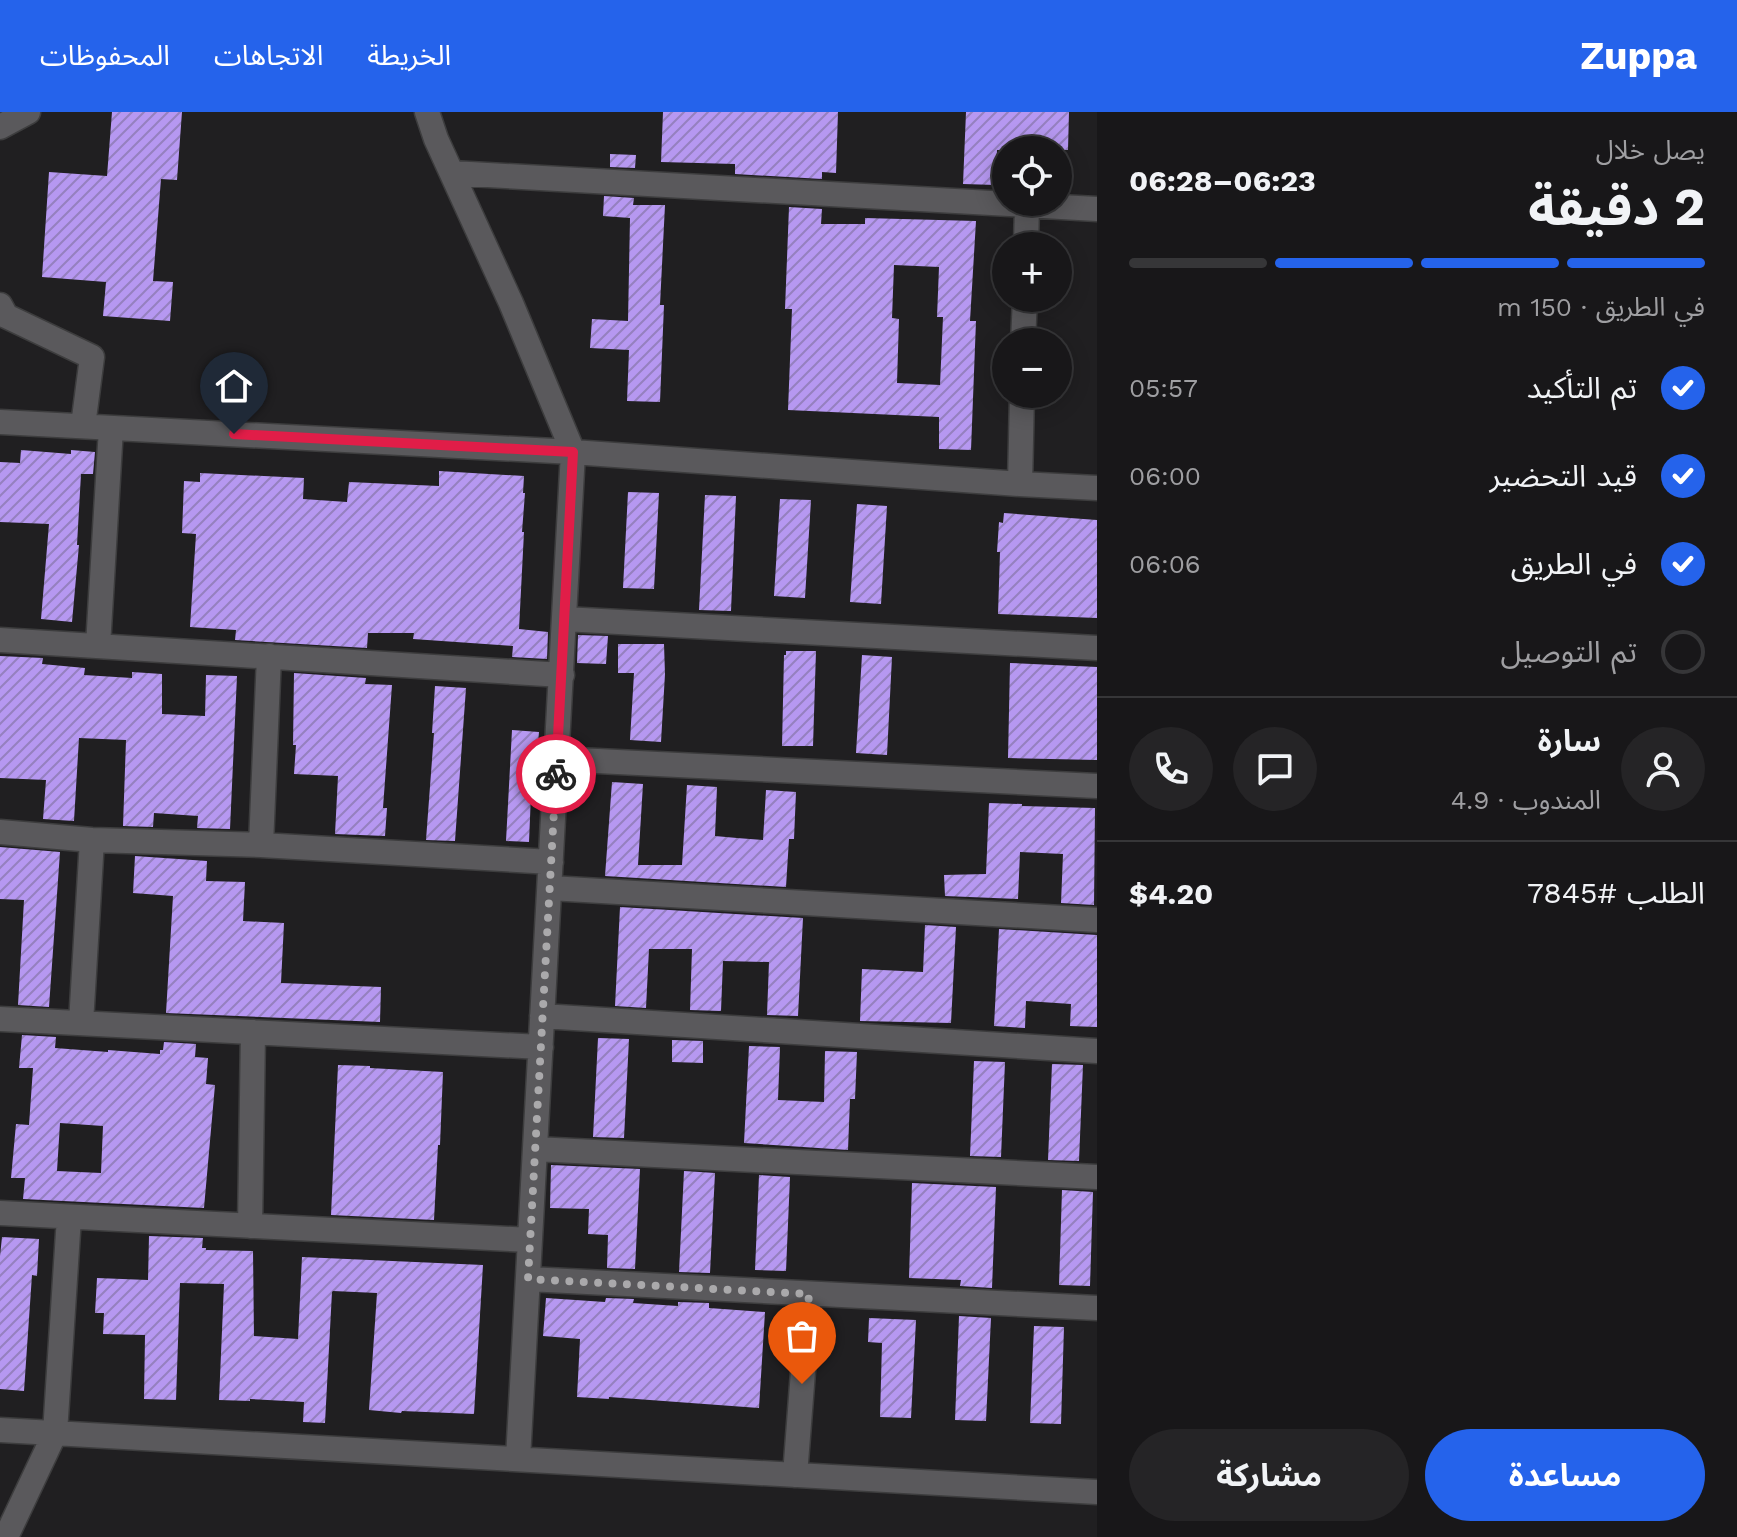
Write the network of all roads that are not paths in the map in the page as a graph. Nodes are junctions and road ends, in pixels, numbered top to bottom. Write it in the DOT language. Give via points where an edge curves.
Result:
graph roads {
  1 [pos="28,112"];
  2 [pos="427,112"];
  3 [pos="0,127"];
  4 [pos="452,173"];
  5 [pos="992,202"];
  6 [pos="1072,207"];
  7 [pos="1097,209"];
  8 [pos="0,305"];
  9 [pos="1022,408"];
  10 [pos="0,422"];
  11 [pos="83,426"];
  12 [pos="111,428"];
  13 [pos="573,452"];
  14 [pos="1020,484"];
  15 [pos="1097,488"];
  16 [pos="564,619"];
  17 [pos="0,640"];
  18 [pos="98,646"];
  19 [pos="1097,648"];
  20 [pos="269,656"];
  21 [pos="562,675"];
  22 [pos="557,759"];
  23 [pos="1097,786"];
  24 [pos="0,832"];
  25 [pos="92,840"];
  26 [pos="261,845"];
  27 [pos="551,862"];
  28 [pos="550,888"];
  29 [pos="1097,920"];
  30 [pos="542,1016"];
  31 [pos="0,1019"];
  32 [pos="81,1023"];
  33 [pos="253,1032"];
  34 [pos="541,1047"];
  35 [pos="1097,1051"];
  36 [pos="535,1149"];
  37 [pos="1097,1177"];
  38 [pos="0,1213"];
  39 [pos="69,1217"];
  40 [pos="250,1226"];
  41 [pos="530,1240"];
  42 [pos="528,1279"];
  43 [pos="809,1294"];
  44 [pos="1097,1308"];
  45 [pos="0,1430"];
  46 [pos="55,1433"];
  47 [pos="518,1459"];
  48 [pos="795,1475"];
  49 [pos="1097,1492"];
  50 [pos="6,1537"];
  1 -- 3 [label="street"];
  2 -- 4 [label="street"];
  4 -- 5 [label="street"];
  4 -- 13 [label="street"];
  6 -- 7 [label="street"];
  8 -- 11 [label="street" via="6,316 92,357"];
  9 -- 14 [label="street"];
  10 -- 11 [label="street"];
  11 -- 12 [label="street"];
  12 -- 13 [label="street"];
  12 -- 18 [label="street"];
  13 -- 14 [label="street"];
  13 -- 16 [label="street"];
  14 -- 15 [label="street"];
  16 -- 19 [label="street"];
  16 -- 21 [label="street"];
  17 -- 18 [label="street"];
  18 -- 20 [label="street"];
  20 -- 21 [label="street"];
  20 -- 26 [label="street"];
  21 -- 22 [label="street"];
  22 -- 23 [label="street"];
  22 -- 27 [label="street"];
  24 -- 25 [label="street"];
  25 -- 26 [label="street"];
  25 -- 32 [label="street"];
  26 -- 27 [label="street"];
  27 -- 28 [label="street"];
  28 -- 29 [label="street"];
  28 -- 30 [label="street"];
  30 -- 34 [label="street"];
  30 -- 35 [label="street"];
  31 -- 32 [label="street"];
  32 -- 33 [label="street"];
  33 -- 34 [label="street"];
  33 -- 40 [label="street"];
  34 -- 36 [label="street"];
  36 -- 37 [label="street"];
  36 -- 41 [label="street"];
  38 -- 39 [label="street"];
  39 -- 40 [label="street"];
  39 -- 46 [label="street"];
  40 -- 41 [label="street"];
  41 -- 42 [label="street"];
  42 -- 43 [label="street"];
  42 -- 47 [label="street"];
  43 -- 44 [label="street"];
  43 -- 48 [label="street"];
  45 -- 46 [label="street"];
  46 -- 47 [label="street"];
  46 -- 50 [label="street"];
  47 -- 48 [label="street"];
  48 -- 49 [label="street"];
}
